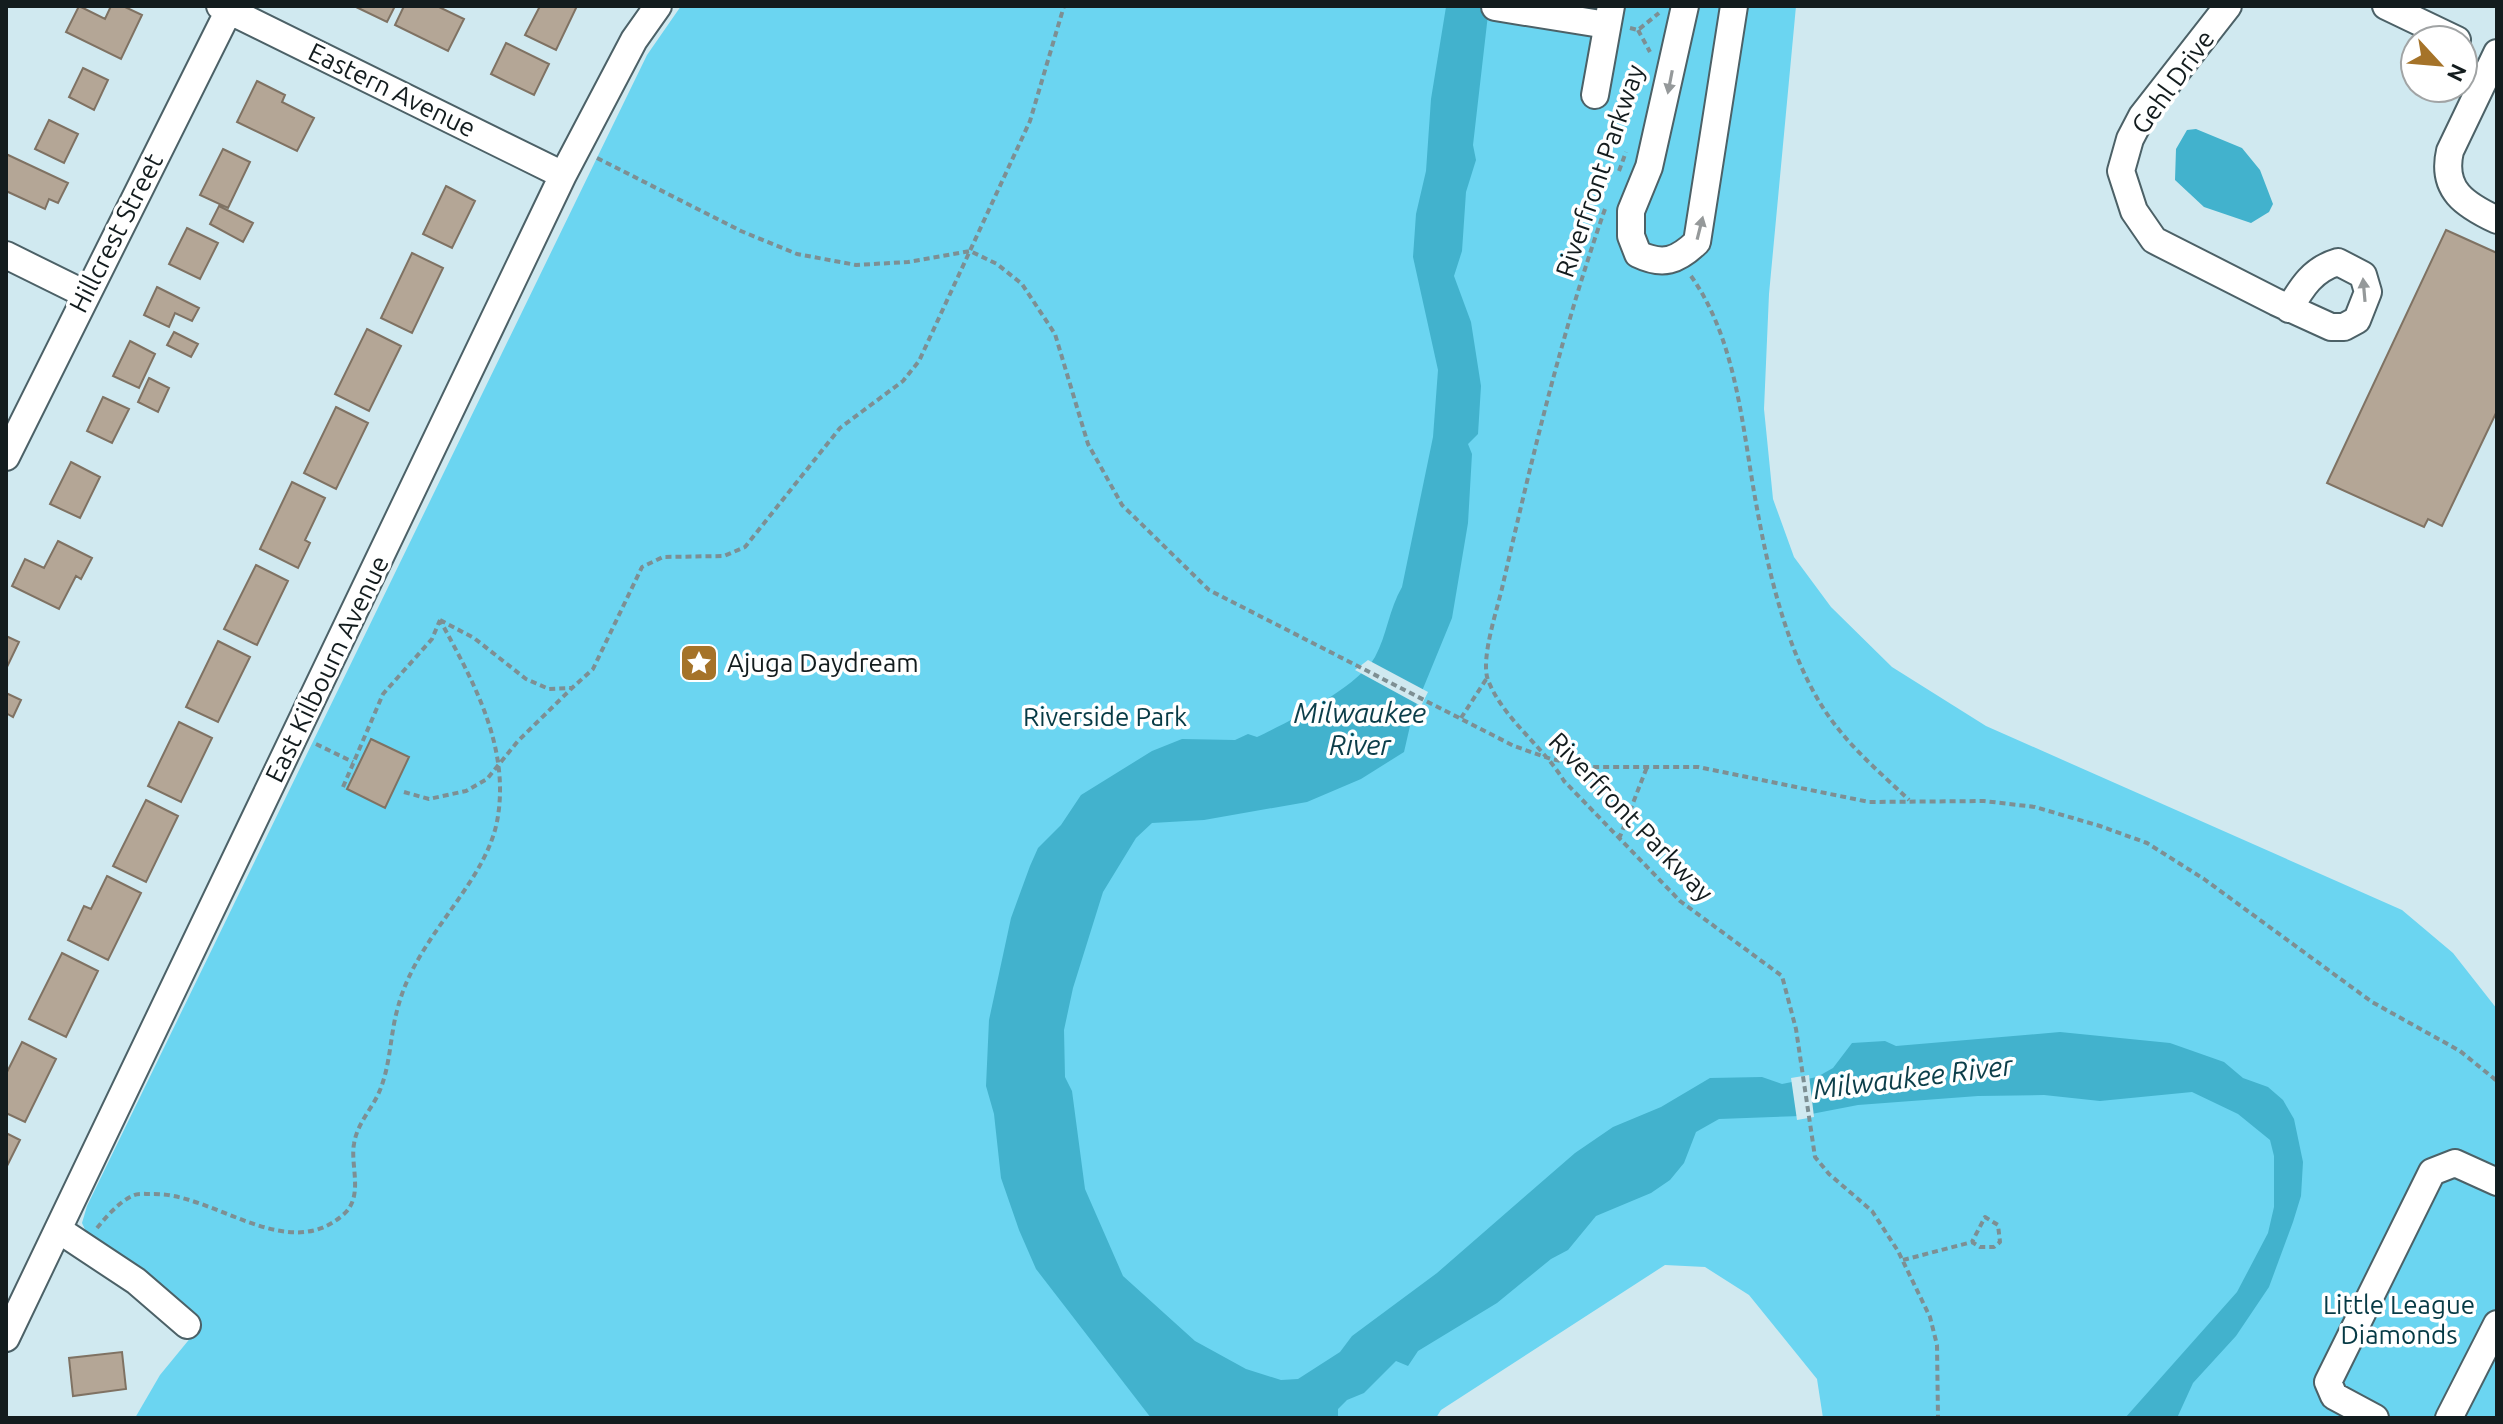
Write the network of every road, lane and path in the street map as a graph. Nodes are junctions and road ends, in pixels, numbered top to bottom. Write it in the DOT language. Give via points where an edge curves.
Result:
graph roads {
  1 [pos="658,6"];
  2 [pos="1064,6"];
  3 [pos="1685,6"];
  4 [pos="1734,6"];
  5 [pos="2228,6"];
  6 [pos="2386,6"];
  7 [pos="1495,7"];
  8 [pos="224,8"];
  9 [pos="1609,16"];
  10 [pos="2424,24"];
  11 [pos="2496,56"];
  12 [pos="1595,95"];
  13 [pos="1630,139"];
  14 [pos="577,148"];
  15 [pos="563,175"];
  16 [pos="1615,184"];
  17 [pos="1609,198"];
  18 [pos="2497,220"];
  19 [pos="970,251"];
  20 [pos="6,255"];
  21 [pos="1678,259"];
  22 [pos="85,294"];
  23 [pos="2289,309"];
  24 [pos="6,457"];
  25 [pos="440,620"];
  26 [pos="1487,678"];
  27 [pos="572,688"];
  28 [pos="1461,718"];
  29 [pos="296,734"];
  30 [pos="1551,759"];
  31 [pos="353,762"];
  32 [pos="499,766"];
  33 [pos="1647,767"];
  34 [pos="343,787"];
  35 [pos="404,792"];
  36 [pos="1909,800"];
  37 [pos="1619,839"];
  38 [pos="2497,1081"];
  39 [pos="2497,1182"];
  40 [pos="59,1230"];
  41 [pos="1972,1242"];
  42 [pos="84,1247"];
  43 [pos="1903,1260"];
  44 [pos="2497,1324"];
  45 [pos="187,1325"];
  46 [pos="6,1338"];
  47 [pos="1938,1418"];
  48 [pos="2375,1418"];
  49 [pos="2449,1418"];
  1 -- 14 [label="street, East Kilbourn Avenue" via="634,40"];
  2 -- 19 [label="path" via="1030,121"];
  3 -- 21 [label="street, one-way" via="1656,140 1631,211 1631,236 1638,254 1655,262"];
  21 -- 4 [label="street, one-way" via="1697,242 1703,218"];
  5 -- 23 [label="street, Gehl Drive" via="2142,116 2121,171 2134,211 2154,240"];
  6 -- 10 [label="street"];
  7 -- 9 [label="street"];
  8 -- 15 [label="street, Eastern Avenue"];
  8 -- 22 [label="street, Hillcrest Street"];
  9 -- 12 [label="street"];
  11 -- 18 [label="street" via="2447,167 2453,191 2463,202"];
  13 -- 16 [label="path, Riverfront Parkway"];
  14 -- 15 [label="street, East Kilbourn Avenue"];
  14 -- 19 [label="path" via="797,254 856,265"];
  15 -- 29 [label="street, East Kilbourn Avenue"];
  17 -- 26 [label="path, Riverfront Parkway" via="1560,353 1490,641"];
  19 -- 27 [label="path" via="919,361 903,381 840,428 745,547 724,556 663,557 642,567 593,669"];
  19 -- 28 [label="path" via="1022,284 1055,334 1088,444 1122,505 1209,590"];
  20 -- 22 [label="street"];
  21 -- 36 [label="path" via="1700,289 1741,403 1771,579 1794,645 1817,698 1839,731"];
  22 -- 24 [label="street, Hillcrest Street"];
  25 -- 27 [label="path" via="474,638 526,679 549,689"];
  25 -- 31 [label="path" via="432,639 383,694"];
  25 -- 32 [label="path" via="486,710"];
  26 -- 28 [label="path"];
  26 -- 30 [label="path, Riverfront Parkway"];
  27 -- 32 [label="path"];
  28 -- 30 [label="path"];
  29 -- 31 [label="path"];
  29 -- 40 [label="street, East Kilbourn Avenue"];
  30 -- 33 [label="path" via="1591,767"];
  30 -- 37 [label="path, Riverfront Parkway" via="1564,781"];
  31 -- 34 [label="path"];
  32 -- 35 [label="path" via="466,791 429,799"];
  32 -- 42 [label="path" via="499,815 491,845 422,947 407,979 380,1090 353,1145 355,1192 347,1212 299,1234 255,1225 165,1193 134,1194 109,1213"];
  33 -- 36 [label="path" via="1698,767 1869,802"];
  33 -- 37 [label="path"];
  36 -- 38 [label="path" via="2035,807 2147,843 2372,1002 2460,1051"];
  37 -- 43 [label="path, Riverfront Parkway" via="1680,901 1782,976 1796,1029 1815,1157 1872,1211"];
  39 -- 48 [label="street" via="2455,1163 2432,1172 2328,1382 2334,1396"];
  40 -- 42 [label="street"];
  40 -- 46 [label="street, East Kilbourn Avenue"];
  41 -- 41 [label="path" via="1994,1247 2000,1242 1998,1225 1985,1217"];
  41 -- 43 [label="path"];
  42 -- 45 [label="street" via="136,1281"];
  43 -- 47 [label="path, Riverfront Parkway" via="1937,1345"];
  44 -- 49 [label="street"];
}
